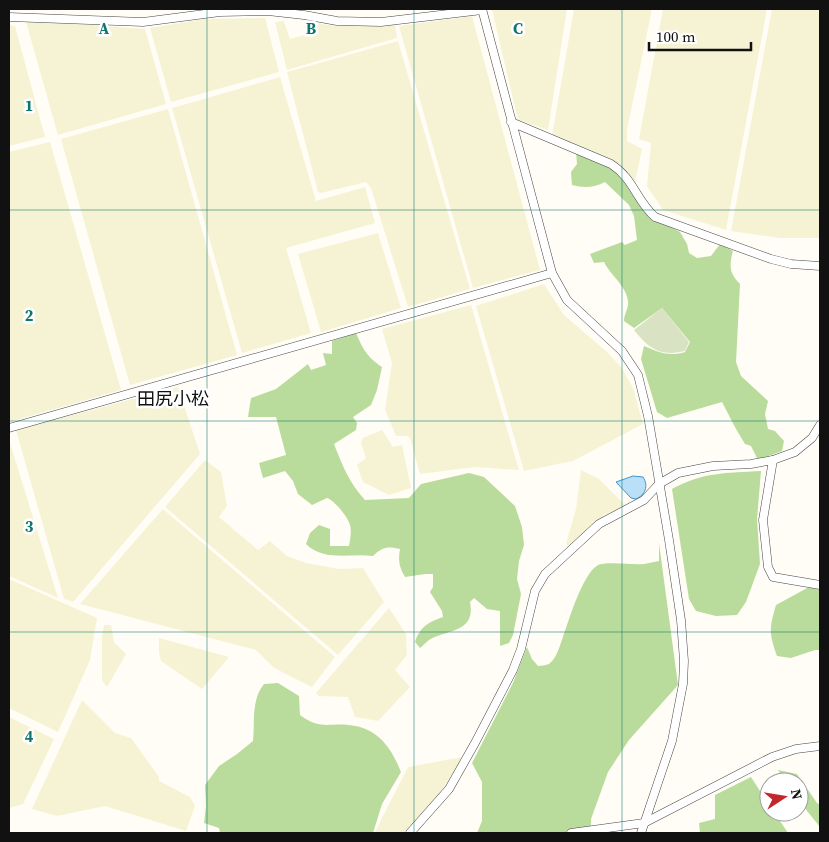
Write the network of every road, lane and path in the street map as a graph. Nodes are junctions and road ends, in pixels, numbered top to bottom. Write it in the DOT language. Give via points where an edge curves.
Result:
graph roads {
  1 [pos="482,9"];
  2 [pos="9,17"];
  3 [pos="511,122"];
  4 [pos="820,266"];
  5 [pos="552,273"];
  6 [pos="820,425"];
  7 [pos="9,428"];
  8 [pos="773,460"];
  9 [pos="659,484"];
  10 [pos="820,585"];
  11 [pos="820,746"];
  12 [pos="644,823"];
  13 [pos="410,833"];
  14 [pos="571,833"];
  15 [pos="641,833"];
  1 -- 2 [label="street" via="381,22 337,21 268,12 201,14 143,22"];
  1 -- 3 [label="street"];
  3 -- 4 [label="street" via="621,170 655,217 771,259"];
  3 -- 5 [label="street"];
  5 -- 7 [label="street"];
  5 -- 9 [label="street" via="567,300 622,351 638,375"];
  6 -- 8 [label="street" via="812,438 795,452"];
  8 -- 9 [label="street" via="685,470"];
  8 -- 10 [label="street" via="763,520 768,567 773,577"];
  9 -- 12 [label="street" via="681,620 684,676 676,724"];
  9 -- 13 [label="street" via="644,500 598,524 540,581 513,670 454,782"];
  11 -- 12 [label="street" via="772,757"];
  12 -- 14 [label="street"];
  12 -- 15 [label="street"];
}
